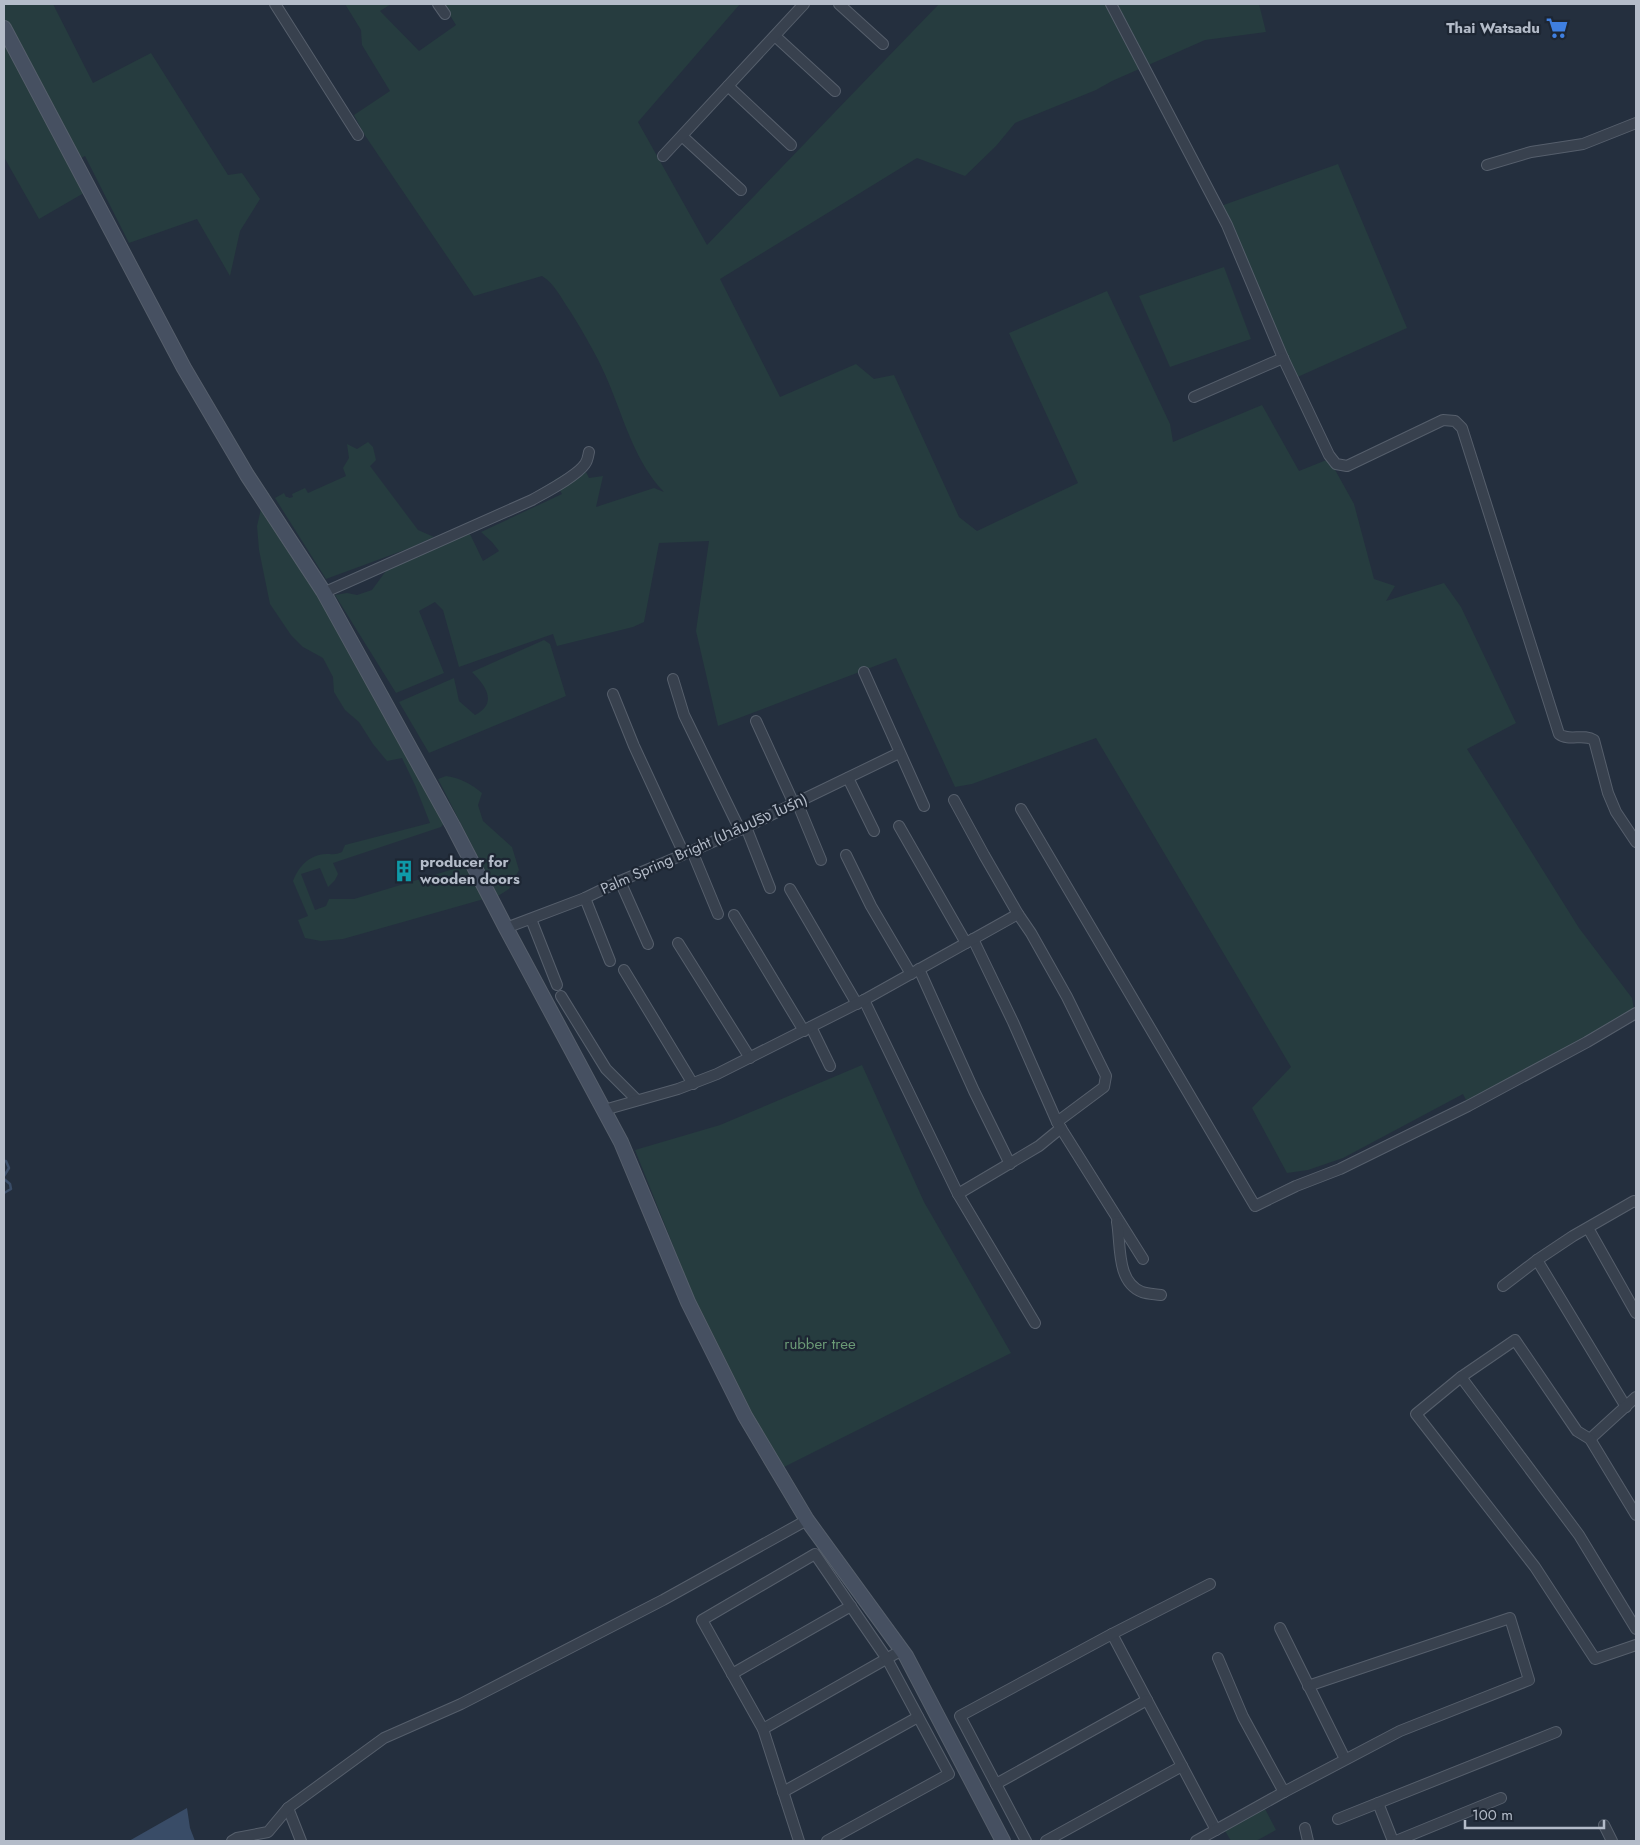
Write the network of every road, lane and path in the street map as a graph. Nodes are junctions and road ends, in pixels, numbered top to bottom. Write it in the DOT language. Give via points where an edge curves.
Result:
graph roads {
  1 [pos="275,4"];
  2 [pos="438,4"];
  3 [pos="804,4"];
  4 [pos="839,4"];
  5 [pos="1111,4"];
  6 [pos="445,14"];
  7 [pos="4,28"];
  8 [pos="775,36"];
  9 [pos="883,44"];
  10 [pos="728,86"];
  11 [pos="835,91"];
  12 [pos="1636,123"];
  13 [pos="358,135"];
  14 [pos="682,136"];
  15 [pos="791,145"];
  16 [pos="664,156"];
  17 [pos="1487,164"];
  18 [pos="741,190"];
  19 [pos="1283,358"];
  20 [pos="1194,397"];
  21 [pos="589,452"];
  22 [pos="323,592"];
  23 [pos="864,672"];
  24 [pos="673,679"];
  25 [pos="613,694"];
  26 [pos="756,721"];
  27 [pos="899,753"];
  28 [pos="848,778"];
  29 [pos="954,800"];
  30 [pos="795,803"];
  31 [pos="924,806"];
  32 [pos="1020,809"];
  33 [pos="899,826"];
  34 [pos="743,828"];
  35 [pos="874,831"];
  36 [pos="1636,842"];
  37 [pos="688,853"];
  38 [pos="846,855"];
  39 [pos="821,860"];
  40 [pos="620,880"];
  41 [pos="770,888"];
  42 [pos="790,889"];
  43 [pos="585,898"];
  44 [pos="718,914"];
  45 [pos="1018,914"];
  46 [pos="734,915"];
  47 [pos="531,919"];
  48 [pos="506,928"];
  49 [pos="970,941"];
  50 [pos="678,943"];
  51 [pos="648,944"];
  52 [pos="610,961"];
  53 [pos="624,970"];
  54 [pos="915,972"];
  55 [pos="557,985"];
  56 [pos="561,996"];
  57 [pos="861,1002"];
  58 [pos="1636,1013"];
  59 [pos="807,1029"];
  60 [pos="750,1058"];
  61 [pos="830,1066"];
  62 [pos="693,1084"];
  63 [pos="637,1100"];
  64 [pos="604,1110"];
  65 [pos="1059,1125"];
  66 [pos="1010,1164"];
  67 [pos="958,1194"];
  68 [pos="1636,1202"];
  69 [pos="1116,1216"];
  70 [pos="1588,1228"];
  71 [pos="1142,1260"];
  72 [pos="1537,1260"];
  73 [pos="1503,1286"];
  74 [pos="1161,1295"];
  75 [pos="1636,1313"];
  76 [pos="1035,1323"];
  77 [pos="1461,1376"];
  78 [pos="1636,1397"];
  79 [pos="1626,1406"];
  80 [pos="1590,1440"];
  81 [pos="1636,1515"];
  82 [pos="807,1520"];
  83 [pos="1210,1584"];
  84 [pos="851,1606"];
  85 [pos="1280,1628"];
  86 [pos="1636,1629"];
  87 [pos="1112,1634"];
  88 [pos="1636,1645"];
  89 [pos="902,1650"];
  90 [pos="887,1658"];
  91 [pos="1218,1658"];
  92 [pos="732,1674"];
  93 [pos="1308,1686"];
  94 [pos="1147,1700"];
  95 [pos="918,1717"];
  96 [pos="763,1729"];
  97 [pos="1556,1732"];
  98 [pos="1345,1759"];
  99 [pos="1182,1766"];
  100 [pos="996,1784"];
  101 [pos="783,1792"];
  102 [pos="1284,1792"];
  103 [pos="1501,1798"];
  104 [pos="1378,1803"];
  105 [pos="288,1808"];
  106 [pos="1338,1819"];
  107 [pos="1604,1825"];
  108 [pos="1304,1828"];
  109 [pos="1216,1830"];
  110 [pos="232,1841"];
  111 [pos="301,1841"];
  112 [pos="799,1841"];
  113 [pos="827,1841"];
  114 [pos="1003,1841"];
  115 [pos="1026,1841"];
  116 [pos="1046,1841"];
  117 [pos="1196,1841"];
  118 [pos="1308,1841"];
  119 [pos="1395,1841"];
  120 [pos="1612,1841"];
  1 -- 13 [label="street"];
  2 -- 6 [label="street"];
  3 -- 8 [label="street"];
  4 -- 9 [label="street"];
  5 -- 19 [label="street" via="1227,225"];
  7 -- 22 [label="street" via="184,368 247,476"];
  8 -- 10 [label="street"];
  8 -- 11 [label="street"];
  10 -- 14 [label="street"];
  10 -- 15 [label="street"];
  12 -- 17 [label="street" via="1583,144"];
  14 -- 16 [label="street"];
  14 -- 18 [label="street"];
  19 -- 20 [label="street"];
  19 -- 36 [label="street" via="1336,464 1347,466 1443,420 1455,421 1462,428 1559,734 1564,738 1589,737 1594,740 1608,793"];
  21 -- 22 [label="street" via="581,468 532,500"];
  22 -- 48 [label="street"];
  23 -- 27 [label="street"];
  24 -- 34 [label="street" via="684,715"];
  25 -- 37 [label="street" via="634,746"];
  26 -- 30 [label="street"];
  27 -- 28 [label="street, Palm Spring Bright (ปาล์มปริง ไบร์ท)"];
  27 -- 31 [label="street"];
  28 -- 30 [label="street, Palm Spring Bright (ปาล์มปริง ไบร์ท)"];
  28 -- 35 [label="street"];
  29 -- 45 [label="street"];
  30 -- 34 [label="street, Palm Spring Bright (ปาล์มปริง ไบร์ท)"];
  30 -- 39 [label="street"];
  32 -- 58 [label="street" via="1255,1206 1340,1169 1468,1106"];
  33 -- 49 [label="street"];
  34 -- 37 [label="street, Palm Spring Bright (ปาล์มปริง ไบร์ท)"];
  34 -- 41 [label="street"];
  37 -- 40 [label="street, Palm Spring Bright (ปาล์มปริง ไบร์ท)"];
  37 -- 44 [label="street"];
  38 -- 54 [label="street" via="871,906"];
  40 -- 43 [label="street, Palm Spring Bright (ปาล์มปริง ไบร์ท)"];
  40 -- 51 [label="street"];
  42 -- 57 [label="street"];
  43 -- 47 [label="street, Palm Spring Bright (ปาล์มปริง ไบร์ท)"];
  43 -- 52 [label="street"];
  45 -- 49 [label="street"];
  45 -- 65 [label="street" via="1067,997 1107,1079 1104,1087"];
  46 -- 59 [label="street"];
  47 -- 48 [label="street, Palm Spring Bright (ปาล์มปริง ไบร์ท)"];
  47 -- 55 [label="street"];
  48 -- 64 [label="street"];
  49 -- 54 [label="street"];
  49 -- 65 [label="street" via="1013,1022"];
  50 -- 60 [label="street"];
  53 -- 62 [label="street"];
  54 -- 57 [label="street"];
  54 -- 66 [label="street"];
  56 -- 63 [label="street" via="606,1069"];
  57 -- 59 [label="street"];
  57 -- 67 [label="street"];
  59 -- 60 [label="street"];
  59 -- 61 [label="street"];
  60 -- 62 [label="street"];
  62 -- 63 [label="street"];
  63 -- 64 [label="street"];
  64 -- 82 [label="street" via="622,1142 688,1302 745,1416"];
  65 -- 66 [label="street" via="1039,1146"];
  65 -- 69 [label="street"];
  66 -- 67 [label="street"];
  67 -- 76 [label="street"];
  68 -- 70 [label="street"];
  69 -- 71 [label="street"];
  69 -- 74 [label="street" via="1122,1263 1129,1282 1143,1292"];
  70 -- 72 [label="street"];
  70 -- 75 [label="street"];
  72 -- 73 [label="street"];
  72 -- 79 [label="street"];
  77 -- 80 [label="street" via="1515,1340 1577,1431"];
  77 -- 86 [label="street" via="1579,1535"];
  77 -- 88 [label="street" via="1416,1414 1535,1567 1595,1659"];
  78 -- 79 [label="street"];
  79 -- 80 [label="street"];
  80 -- 81 [label="street"];
  82 -- 89 [label="street"];
  82 -- 105 [label="street" via="663,1600 479,1695 384,1738"];
  83 -- 87 [label="street"];
  84 -- 90 [label="street"];
  84 -- 92 [label="street"];
  84 -- 92 [label="street" via="815,1554 702,1620"];
  85 -- 93 [label="street"];
  87 -- 94 [label="street"];
  87 -- 100 [label="street" via="960,1716"];
  89 -- 90 [label="street"];
  89 -- 114 [label="street"];
  90 -- 95 [label="street"];
  90 -- 96 [label="street"];
  91 -- 102 [label="street" via="1243,1717"];
  92 -- 96 [label="street"];
  93 -- 98 [label="street"];
  93 -- 98 [label="street" via="1510,1618 1529,1680 1400,1730"];
  94 -- 99 [label="street"];
  94 -- 100 [label="street"];
  95 -- 101 [label="street"];
  95 -- 113 [label="street" via="949,1774"];
  96 -- 101 [label="street"];
  97 -- 104 [label="street"];
  98 -- 102 [label="street"];
  99 -- 109 [label="street"];
  99 -- 116 [label="street"];
  100 -- 115 [label="street"];
  101 -- 112 [label="street"];
  102 -- 109 [label="street"];
  103 -- 119 [label="street"];
  104 -- 106 [label="street"];
  104 -- 119 [label="street"];
  105 -- 110 [label="street" via="268,1832"];
  105 -- 111 [label="street"];
  107 -- 120 [label="street"];
  108 -- 118 [label="street"];
  109 -- 117 [label="street"];
}
